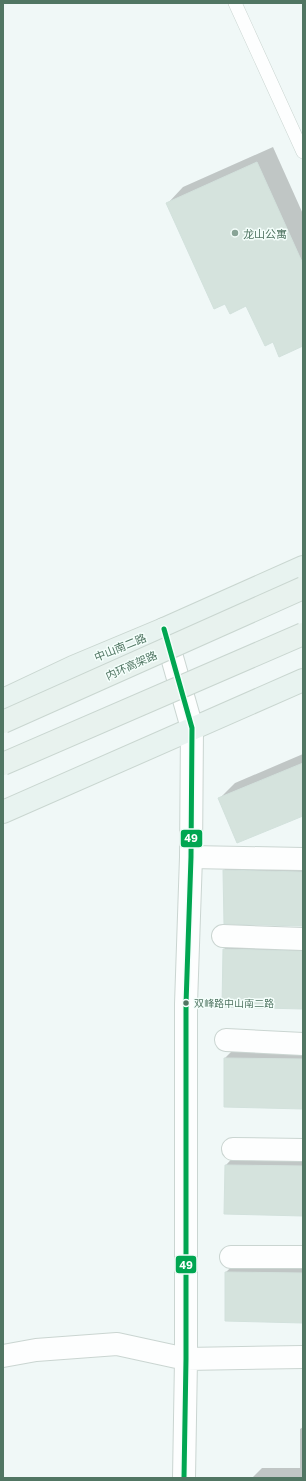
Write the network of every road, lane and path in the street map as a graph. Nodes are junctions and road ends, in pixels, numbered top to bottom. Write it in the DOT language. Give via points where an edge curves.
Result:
graph roads {
  1 [pos="235,3"];
  2 [pos="303,152"];
  3 [pos="303,566"];
  4 [pos="303,588"];
  5 [pos="164,629"];
  6 [pos="303,634"];
  7 [pos="303,680"];
  8 [pos="3,700"];
  9 [pos="3,722"];
  10 [pos="192,728"];
  11 [pos="3,764"];
  12 [pos="3,812"];
  13 [pos="191,857"];
  14 [pos="303,859"];
  15 [pos="223,936"];
  16 [pos="303,939"];
  17 [pos="226,1040"];
  18 [pos="303,1044"];
  19 [pos="233,1149"];
  20 [pos="303,1150"];
  21 [pos="230,1257"];
  22 [pos="303,1257"];
  23 [pos="3,1356"];
  24 [pos="303,1357"];
  25 [pos="186,1359"];
  26 [pos="184,1478"];
  1 -- 2 [label="lane"];
  3 -- 5 [label="main road, 中山南二路"];
  4 -- 9 [label="highway, 内环高架路, bridge"];
  5 -- 8 [label="main road, 中山南二路"];
  5 -- 10 [label="street"];
  6 -- 11 [label="highway, bridge"];
  7 -- 10 [label="main road"];
  10 -- 12 [label="main road"];
  10 -- 13 [label="street"];
  13 -- 14 [label="street"];
  13 -- 25 [label="street" via="186,1004"];
  15 -- 16 [label="street"];
  17 -- 18 [label="street"];
  19 -- 20 [label="street"];
  21 -- 22 [label="street"];
  23 -- 25 [label="street" via="36,1350 117,1344"];
  24 -- 25 [label="street"];
  25 -- 26 [label="street"];
}
